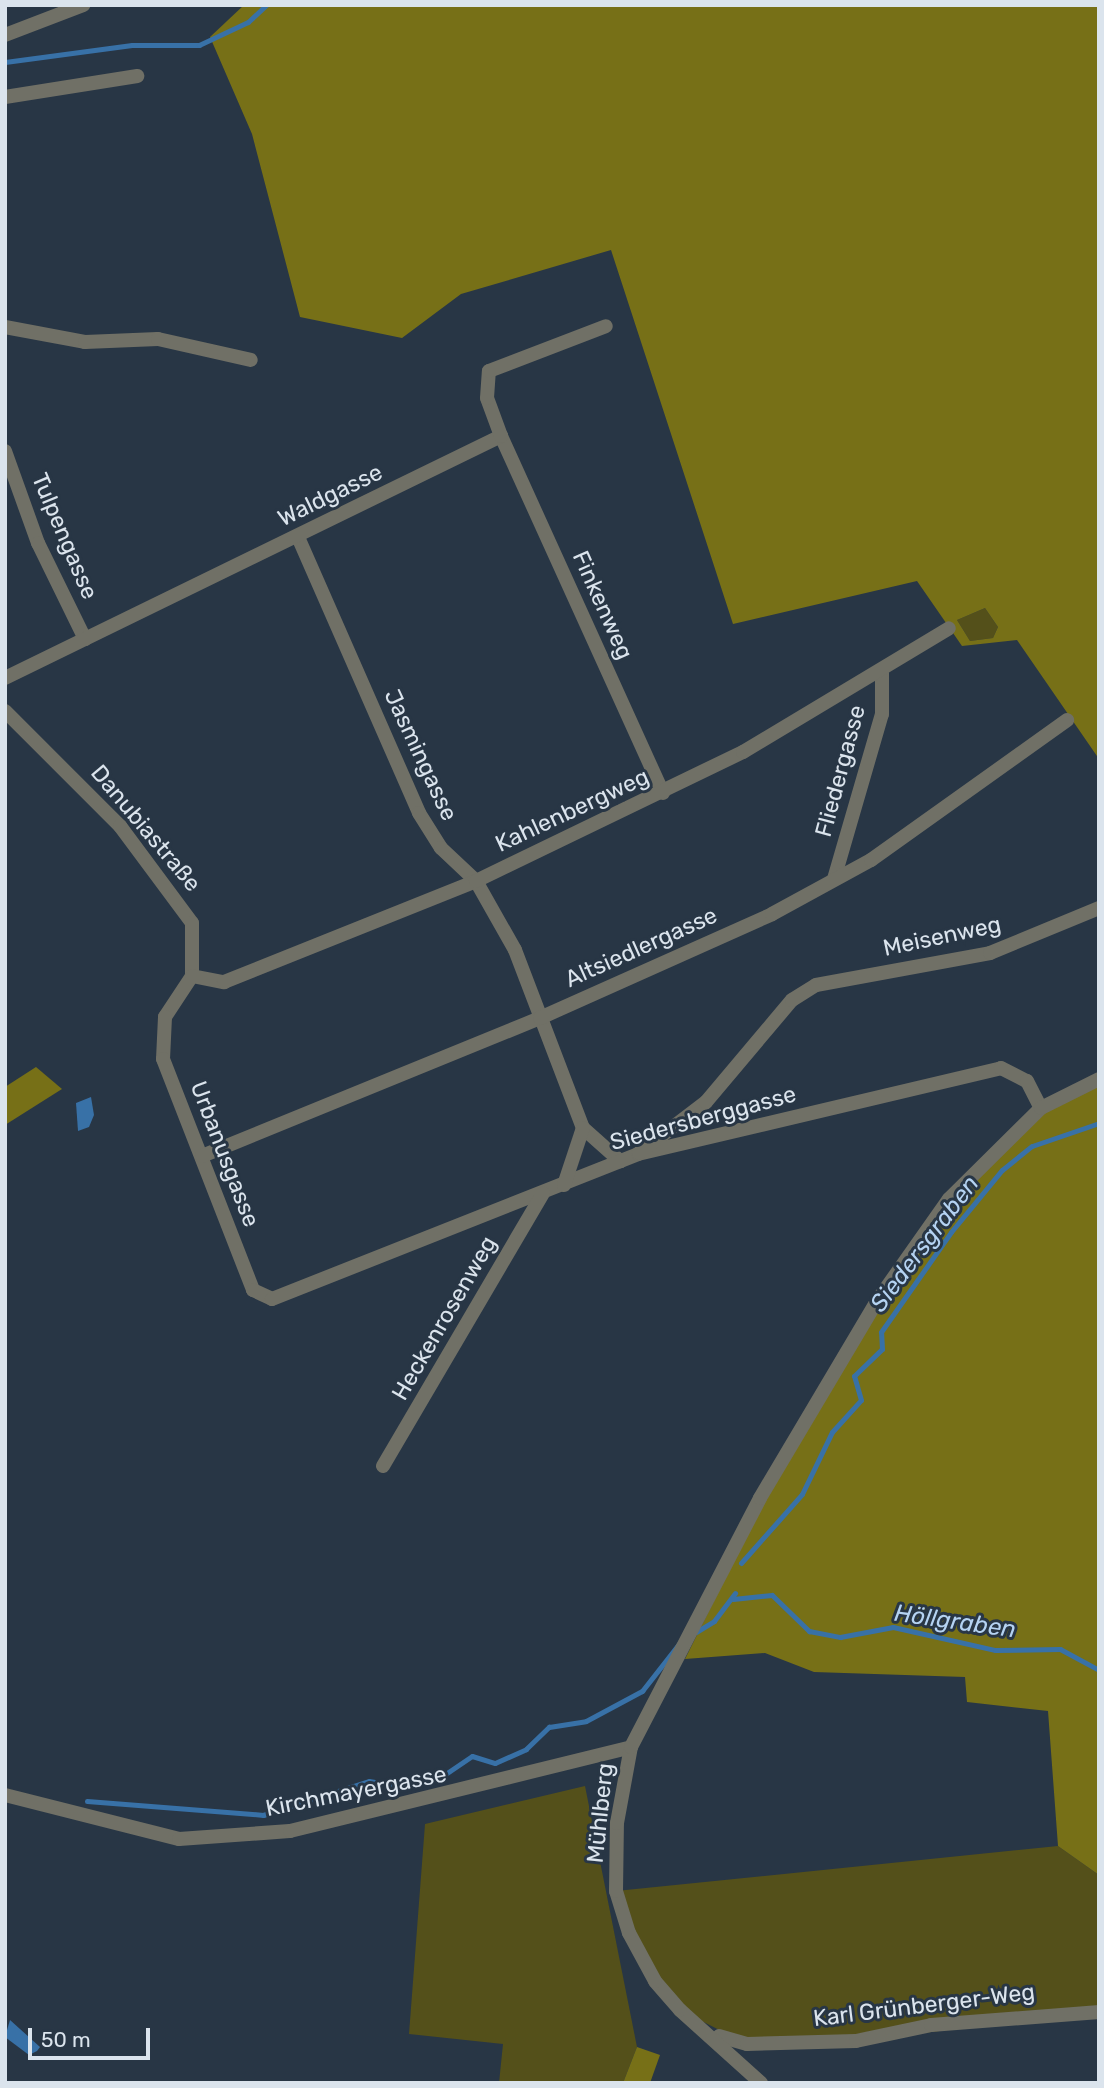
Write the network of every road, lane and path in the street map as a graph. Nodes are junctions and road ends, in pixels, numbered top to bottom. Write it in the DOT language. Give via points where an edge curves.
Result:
graph roads {
  1 [pos="83,5"];
  2 [pos="5,35"];
  3 [pos="137,76"];
  4 [pos="5,97"];
  5 [pos="606,326"];
  6 [pos="6,329"];
  7 [pos="251,360"];
  8 [pos="501,436"];
  9 [pos="5,451"];
  10 [pos="298,537"];
  11 [pos="949,628"];
  12 [pos="85,639"];
  13 [pos="882,673"];
  14 [pos="5,678"];
  15 [pos="5,711"];
  16 [pos="1067,720"];
  17 [pos="663,793"];
  18 [pos="834,879"];
  19 [pos="477,881"];
  20 [pos="1099,908"];
  21 [pos="192,976"];
  22 [pos="540,1018"];
  23 [pos="160,1034"];
  24 [pos="1099,1079"];
  25 [pos="1041,1108"];
  26 [pos="583,1128"];
  27 [pos="638,1154"];
  28 [pos="202,1156"];
  29 [pos="620,1161"];
  30 [pos="564,1185"];
  31 [pos="543,1193"];
  32 [pos="253,1290"];
  33 [pos="383,1466"];
  34 [pos="631,1747"];
  35 [pos="5,1795"];
  36 [pos="1099,2011"];
  37 [pos="714,2035"];
  38 [pos="761,2083"];
  1 -- 2 [label="street"];
  3 -- 4 [label="street"];
  5 -- 8 [label="street" via="489,371 487,398"];
  6 -- 7 [label="street" via="85,342 158,339"];
  8 -- 10 [label="street, Waldgasse"];
  8 -- 17 [label="street, Finkenweg"];
  9 -- 12 [label="street, Tulpengasse" via="38,543"];
  10 -- 12 [label="street, Waldgasse"];
  10 -- 19 [label="street, Jasmingasse" via="419,813 441,848"];
  11 -- 13 [label="street, Kahlenbergweg"];
  12 -- 14 [label="street, Waldgasse"];
  13 -- 17 [label="street, Kahlenbergweg"];
  13 -- 18 [label="street, Fliedergasse" via="882,714"];
  15 -- 21 [label="street, Danubiastraße" via="120,826 180,901 192,923"];
  16 -- 18 [label="street, Altsiedlergasse" via="871,860"];
  17 -- 19 [label="street, Kahlenbergweg"];
  18 -- 22 [label="street, Altsiedlergasse"];
  19 -- 21 [label="street, Kahlenbergweg" via="224,982"];
  19 -- 22 [label="street, Jasmingasse" via="515,950"];
  20 -- 27 [label="street, Meisenweg" via="990,953 816,985 792,1000 706,1102"];
  21 -- 23 [label="street, Danubiastraße"];
  22 -- 26 [label="street, Jasmingasse"];
  22 -- 28 [label="street, Altsiedlergasse"];
  23 -- 28 [label="street, Urbanusgasse" via="163,1059"];
  24 -- 25 [label="street"];
  25 -- 27 [label="street, Siedersberggasse" via="1027,1081 1002,1068"];
  25 -- 34 [label="street" via="949,1199 877,1301 760,1498 688,1646"];
  26 -- 29 [label="street, Jasmingasse"];
  26 -- 30 [label="street"];
  27 -- 29 [label="street, Siedersberggasse"];
  28 -- 32 [label="street, Urbanusgasse"];
  29 -- 30 [label="street, Siedersberggasse"];
  30 -- 31 [label="street, Siedersberggasse"];
  31 -- 32 [label="street, Siedersberggasse" via="272,1299"];
  31 -- 33 [label="street, Heckenrosenweg"];
  34 -- 35 [label="street, Kirchmayergasse" via="290,1831 179,1839"];
  34 -- 37 [label="street, Mühlberg" via="617,1824 616,1891 655,1981"];
  36 -- 37 [label="street, Karl Grünberger-Weg" via="931,2025 856,2041 747,2043"];
  37 -- 38 [label="street, Mühlberg"];
}
